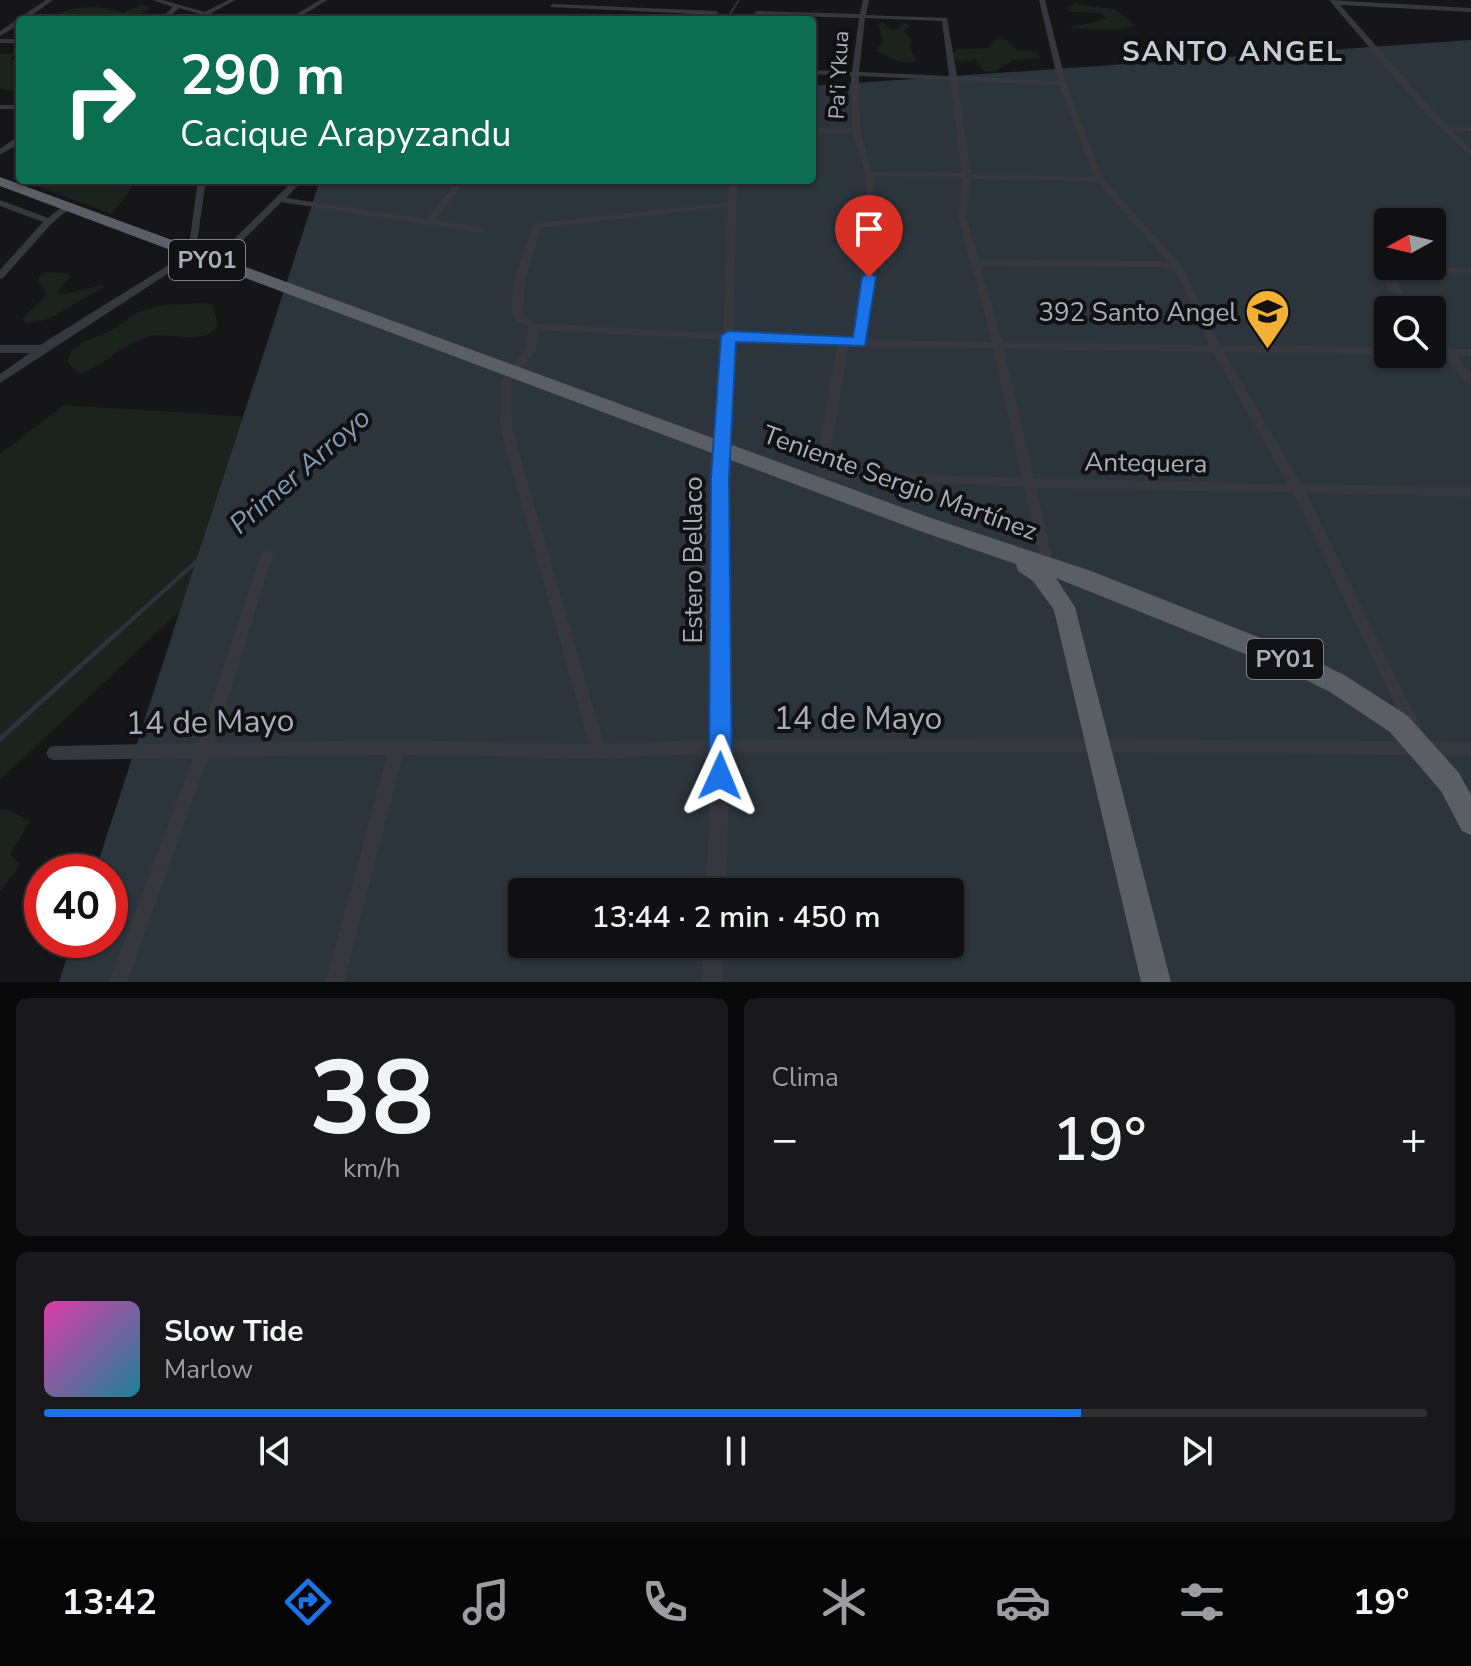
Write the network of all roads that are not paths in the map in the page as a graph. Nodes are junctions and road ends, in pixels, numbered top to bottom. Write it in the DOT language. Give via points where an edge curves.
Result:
graph roads {
  1 [pos="50,0"];
  2 [pos="155,0"];
  3 [pos="218,0"];
  4 [pos="233,0"];
  5 [pos="324,0"];
  6 [pos="608,0"];
  7 [pos="723,0"];
  8 [pos="866,0"];
  9 [pos="1042,0"];
  10 [pos="1333,2"];
  11 [pos="178,6"];
  12 [pos="553,6"];
  13 [pos="602,8"];
  14 [pos="1471,10"];
  15 [pos="198,11"];
  16 [pos="207,13"];
  17 [pos="757,13"];
  18 [pos="26,16"];
  19 [pos="167,16"];
  20 [pos="214,16"];
  21 [pos="297,16"];
  22 [pos="595,16"];
  23 [pos="714,16"];
  24 [pos="862,17"];
  25 [pos="816,72"];
  26 [pos="856,73"];
  27 [pos="955,78"];
  28 [pos="1062,83"];
  29 [pos="1445,128"];
  30 [pos="1471,129"];
  31 [pos="816,130"];
  32 [pos="856,131"];
  33 [pos="1471,154"];
  34 [pos="869,173"];
  35 [pos="967,177"];
  36 [pos="1099,180"];
  37 [pos="0,181"];
  38 [pos="201,184"];
  39 [pos="296,184"];
  40 [pos="459,184"];
  41 [pos="733,184"];
  42 [pos="282,200"];
  43 [pos="0,203"];
  44 [pos="732,204"];
  45 [pos="69,206"];
  46 [pos="49,221"];
  47 [pos="429,222"];
  48 [pos="481,230"];
  49 [pos="192,254"];
  50 [pos="215,263"];
  51 [pos="975,263"];
  52 [pos="1180,269"];
  53 [pos="1471,271"];
  54 [pos="0,276"];
  55 [pos="1401,296"];
  56 [pos="533,326"];
  57 [pos="728,336"];
  58 [pos="843,343"];
  59 [pos="860,343"];
  60 [pos="996,343"];
  61 [pos="1216,348"];
  62 [pos="1446,348"];
  63 [pos="0,349"];
  64 [pos="42,349"];
  65 [pos="1374,351"];
  66 [pos="1449,352"];
  67 [pos="1471,353"];
  68 [pos="515,371"];
  69 [pos="0,379"];
  70 [pos="1471,381"];
  71 [pos="724,449"];
  72 [pos="818,479"];
  73 [pos="1030,483"];
  74 [pos="1297,488"];
  75 [pos="1471,492"];
  76 [pos="924,524"];
  77 [pos="267,555"];
  78 [pos="1048,566"];
  79 [pos="1064,607"];
  80 [pos="1238,641"];
  81 [pos="1098,745"];
  82 [pos="721,746"];
  83 [pos="397,747"];
  84 [pos="1423,748"];
  85 [pos="204,749"];
  86 [pos="1471,749"];
  87 [pos="599,752"];
  88 [pos="54,753"];
  89 [pos="1471,822"];
  90 [pos="716,878"];
  91 [pos="713,958"];
  92 [pos="118,982"];
  93 [pos="335,982"];
  94 [pos="712,982"];
  95 [pos="1156,982"];
  1 -- 18 [label="street"];
  2 -- 11 [label="street"];
  3 -- 15 [label="street"];
  4 -- 16 [label="street"];
  5 -- 21 [label="street"];
  6 -- 13 [label="street"];
  7 -- 23 [label="street"];
  8 -- 24 [label="street, Pa'i Ykua"];
  9 -- 28 [label="street"];
  10 -- 14 [label="street"];
  10 -- 29 [label="street"];
  11 -- 15 [label="street"];
  11 -- 19 [label="street"];
  12 -- 13 [label="street"];
  13 -- 22 [label="street"];
  13 -- 23 [label="street"];
  15 -- 16 [label="street"];
  16 -- 20 [label="street"];
  17 -- 24 [label="street"];
  24 -- 26 [label="street, Pa'i Ykua"];
  24 -- 27 [label="street" via="945,19"];
  25 -- 26 [label="street"];
  26 -- 27 [label="street"];
  26 -- 32 [label="street, Pa'i Ykua"];
  27 -- 28 [label="street"];
  27 -- 35 [label="street"];
  28 -- 36 [label="street"];
  29 -- 30 [label="street"];
  29 -- 33 [label="street"];
  31 -- 32 [label="street"];
  32 -- 34 [label="street, Pa'i Ykua"];
  34 -- 35 [label="street"];
  34 -- 59 [label="street, Pa'i Ykua" via="869,277"];
  35 -- 36 [label="street"];
  35 -- 51 [label="street" via="962,217"];
  36 -- 52 [label="street"];
  37 -- 45 [label="highway, PY01"];
  38 -- 49 [label="street"];
  39 -- 42 [label="street"];
  40 -- 47 [label="street"];
  41 -- 44 [label="street, Estero Bellaco"];
  42 -- 47 [label="street"];
  42 -- 50 [label="street"];
  43 -- 46 [label="street"];
  44 -- 56 [label="street" via="537,226 516,298 518,317"];
  44 -- 57 [label="street, Estero Bellaco"];
  45 -- 46 [label="street"];
  45 -- 49 [label="highway, PY01"];
  46 -- 54 [label="street"];
  47 -- 48 [label="street"];
  49 -- 50 [label="highway, PY01"];
  49 -- 64 [label="street"];
  50 -- 68 [label="highway, Teniente Sergio Martínez / PY01"];
  51 -- 52 [label="street" via="1160,264"];
  51 -- 60 [label="street"];
  52 -- 61 [label="street"];
  53 -- 55 [label="street" via="1394,270 1389,273 1391,284"];
  56 -- 57 [label="street"];
  56 -- 68 [label="street" via="531,350"];
  57 -- 58 [label="street"];
  57 -- 71 [label="street, Estero Bellaco"];
  58 -- 59 [label="street"];
  58 -- 72 [label="street"];
  59 -- 60 [label="street"];
  60 -- 61 [label="street"];
  60 -- 73 [label="street"];
  61 -- 65 [label="street"];
  61 -- 74 [label="street"];
  62 -- 66 [label="street"];
  63 -- 64 [label="street"];
  64 -- 69 [label="street"];
  66 -- 67 [label="street"];
  66 -- 70 [label="street"];
  68 -- 71 [label="highway, Teniente Sergio Martínez / PY01"];
  68 -- 87 [label="street" via="506,380 508,434"];
  71 -- 72 [label="highway, Teniente Sergio Martínez / PY01"];
  71 -- 82 [label="street, Estero Bellaco"];
  72 -- 73 [label="street, Antequera"];
  72 -- 76 [label="highway, Teniente Sergio Martínez / PY01"];
  73 -- 74 [label="street, Antequera"];
  73 -- 78 [label="street"];
  74 -- 75 [label="street, Antequera"];
  74 -- 84 [label="street"];
  76 -- 78 [label="highway, Teniente Sergio Martínez / PY01"];
  76 -- 79 [label="highway" via="1025,564 1041,574"];
  77 -- 85 [label="street"];
  78 -- 80 [label="highway, PY01"];
  79 -- 80 [label="highway" via="1066,598 1076,592 1096,591"];
  79 -- 81 [label="highway"];
  80 -- 84 [label="highway, PY01" via="1338,684 1399,724"];
  81 -- 82 [label="street, 14 de Mayo"];
  81 -- 84 [label="street, 14 de Mayo"];
  81 -- 95 [label="highway"];
  82 -- 87 [label="street, 14 de Mayo"];
  82 -- 90 [label="street, Estero Bellaco"];
  83 -- 85 [label="street, 14 de Mayo"];
  83 -- 87 [label="street, 14 de Mayo"];
  83 -- 93 [label="street"];
  84 -- 86 [label="street, 14 de Mayo"];
  84 -- 89 [label="highway, PY01" via="1450,782"];
  85 -- 88 [label="street, 14 de Mayo"];
  85 -- 92 [label="street"];
  91 -- 94 [label="street"];
}
